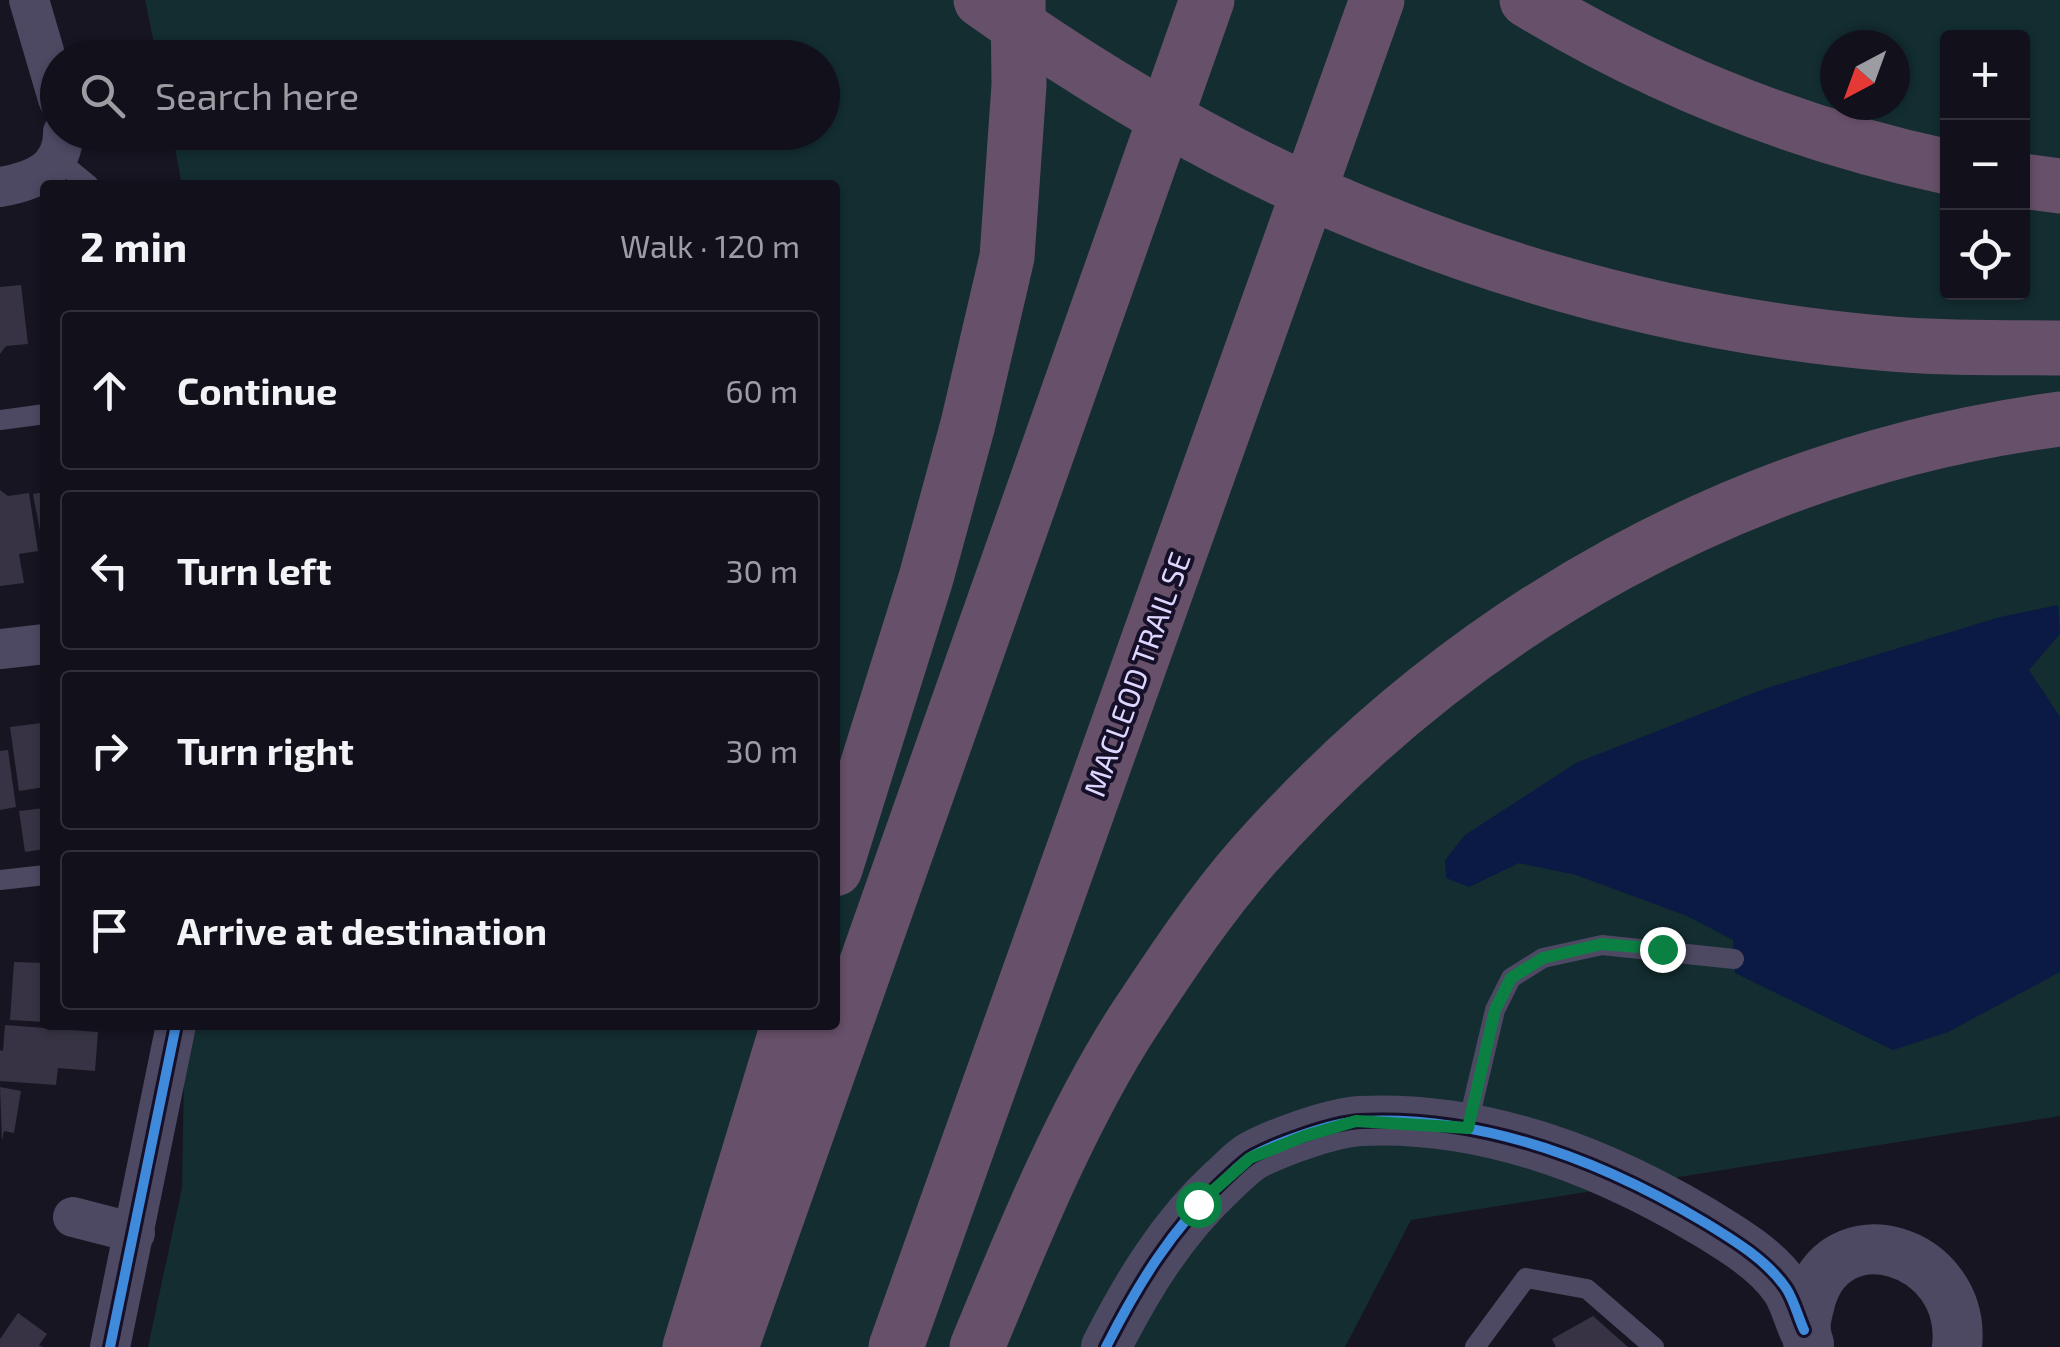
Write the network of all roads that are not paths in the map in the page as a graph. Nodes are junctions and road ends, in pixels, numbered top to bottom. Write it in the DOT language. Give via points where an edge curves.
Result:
graph roads {
  1 [pos="30,0"];
  2 [pos="982,0"];
  3 [pos="1018,0"];
  4 [pos="1207,0"];
  5 [pos="1377,0"];
  6 [pos="1527,0"];
  7 [pos="41,40"];
  8 [pos="57,150"];
  9 [pos="64,150"];
  10 [pos="1940,166"];
  11 [pos="85,180"];
  12 [pos="2030,182"];
  13 [pos="0,186"];
  14 [pos="2060,186"];
  15 [pos="2060,348"];
  16 [pos="40,415"];
  17 [pos="2060,419"];
  18 [pos="0,420"];
  19 [pos="40,645"];
  20 [pos="0,649"];
  21 [pos="840,853"];
  22 [pos="40,875"];
  23 [pos="0,880"];
  24 [pos="1734,958"];
  25 [pos="175,1030"];
  26 [pos="786,1030"];
  27 [pos="1468,1128"];
  28 [pos="74,1217"];
  29 [pos="135,1233"];
  30 [pos="1807,1339"];
  31 [pos="110,1347"];
  32 [pos="690,1347"];
  33 [pos="731,1347"];
  34 [pos="896,1347"];
  35 [pos="977,1347"];
  36 [pos="1106,1347"];
  37 [pos="1475,1347"];
  38 [pos="1654,1347"];
  39 [pos="1956,1347"];
  1 -- 7 [label="street"];
  2 -- 15 [label="highway, bridge" via="1188,132 1321,199 1548,282 1706,318 1893,344"];
  3 -- 21 [label="highway" via="1007,257 926,578"];
  4 -- 33 [label="highway"];
  5 -- 34 [label="highway, MACLEOD TRAIL SE"];
  6 -- 10 [label="highway" via="1722,99 1808,131"];
  8 -- 13 [label="street" via="41,176"];
  9 -- 11 [label="lane"];
  12 -- 14 [label="highway"];
  16 -- 18 [label="lane"];
  17 -- 35 [label="highway" via="1945,438 1738,504 1575,585 1405,706 1252,858 1131,1024 1025,1234"];
  19 -- 20 [label="street"];
  22 -- 23 [label="lane"];
  24 -- 27 [label="lane" via="1602,944 1543,958 1511,978 1495,1010"];
  25 -- 29 [label="street"];
  26 -- 32 [label="highway"];
  27 -- 30 [label="street" via="1592,1164 1724,1234 1787,1289"];
  27 -- 36 [label="street" via="1356,1121 1250,1158 1198,1204 1137,1285"];
  28 -- 29 [label="street"];
  29 -- 31 [label="street"];
  30 -- 39 [label="street" via="1812,1293 1833,1264 1858,1250 1887,1248 1924,1265 1952,1300"];
  37 -- 38 [label="lane" via="1526,1278 1587,1289"];
}
